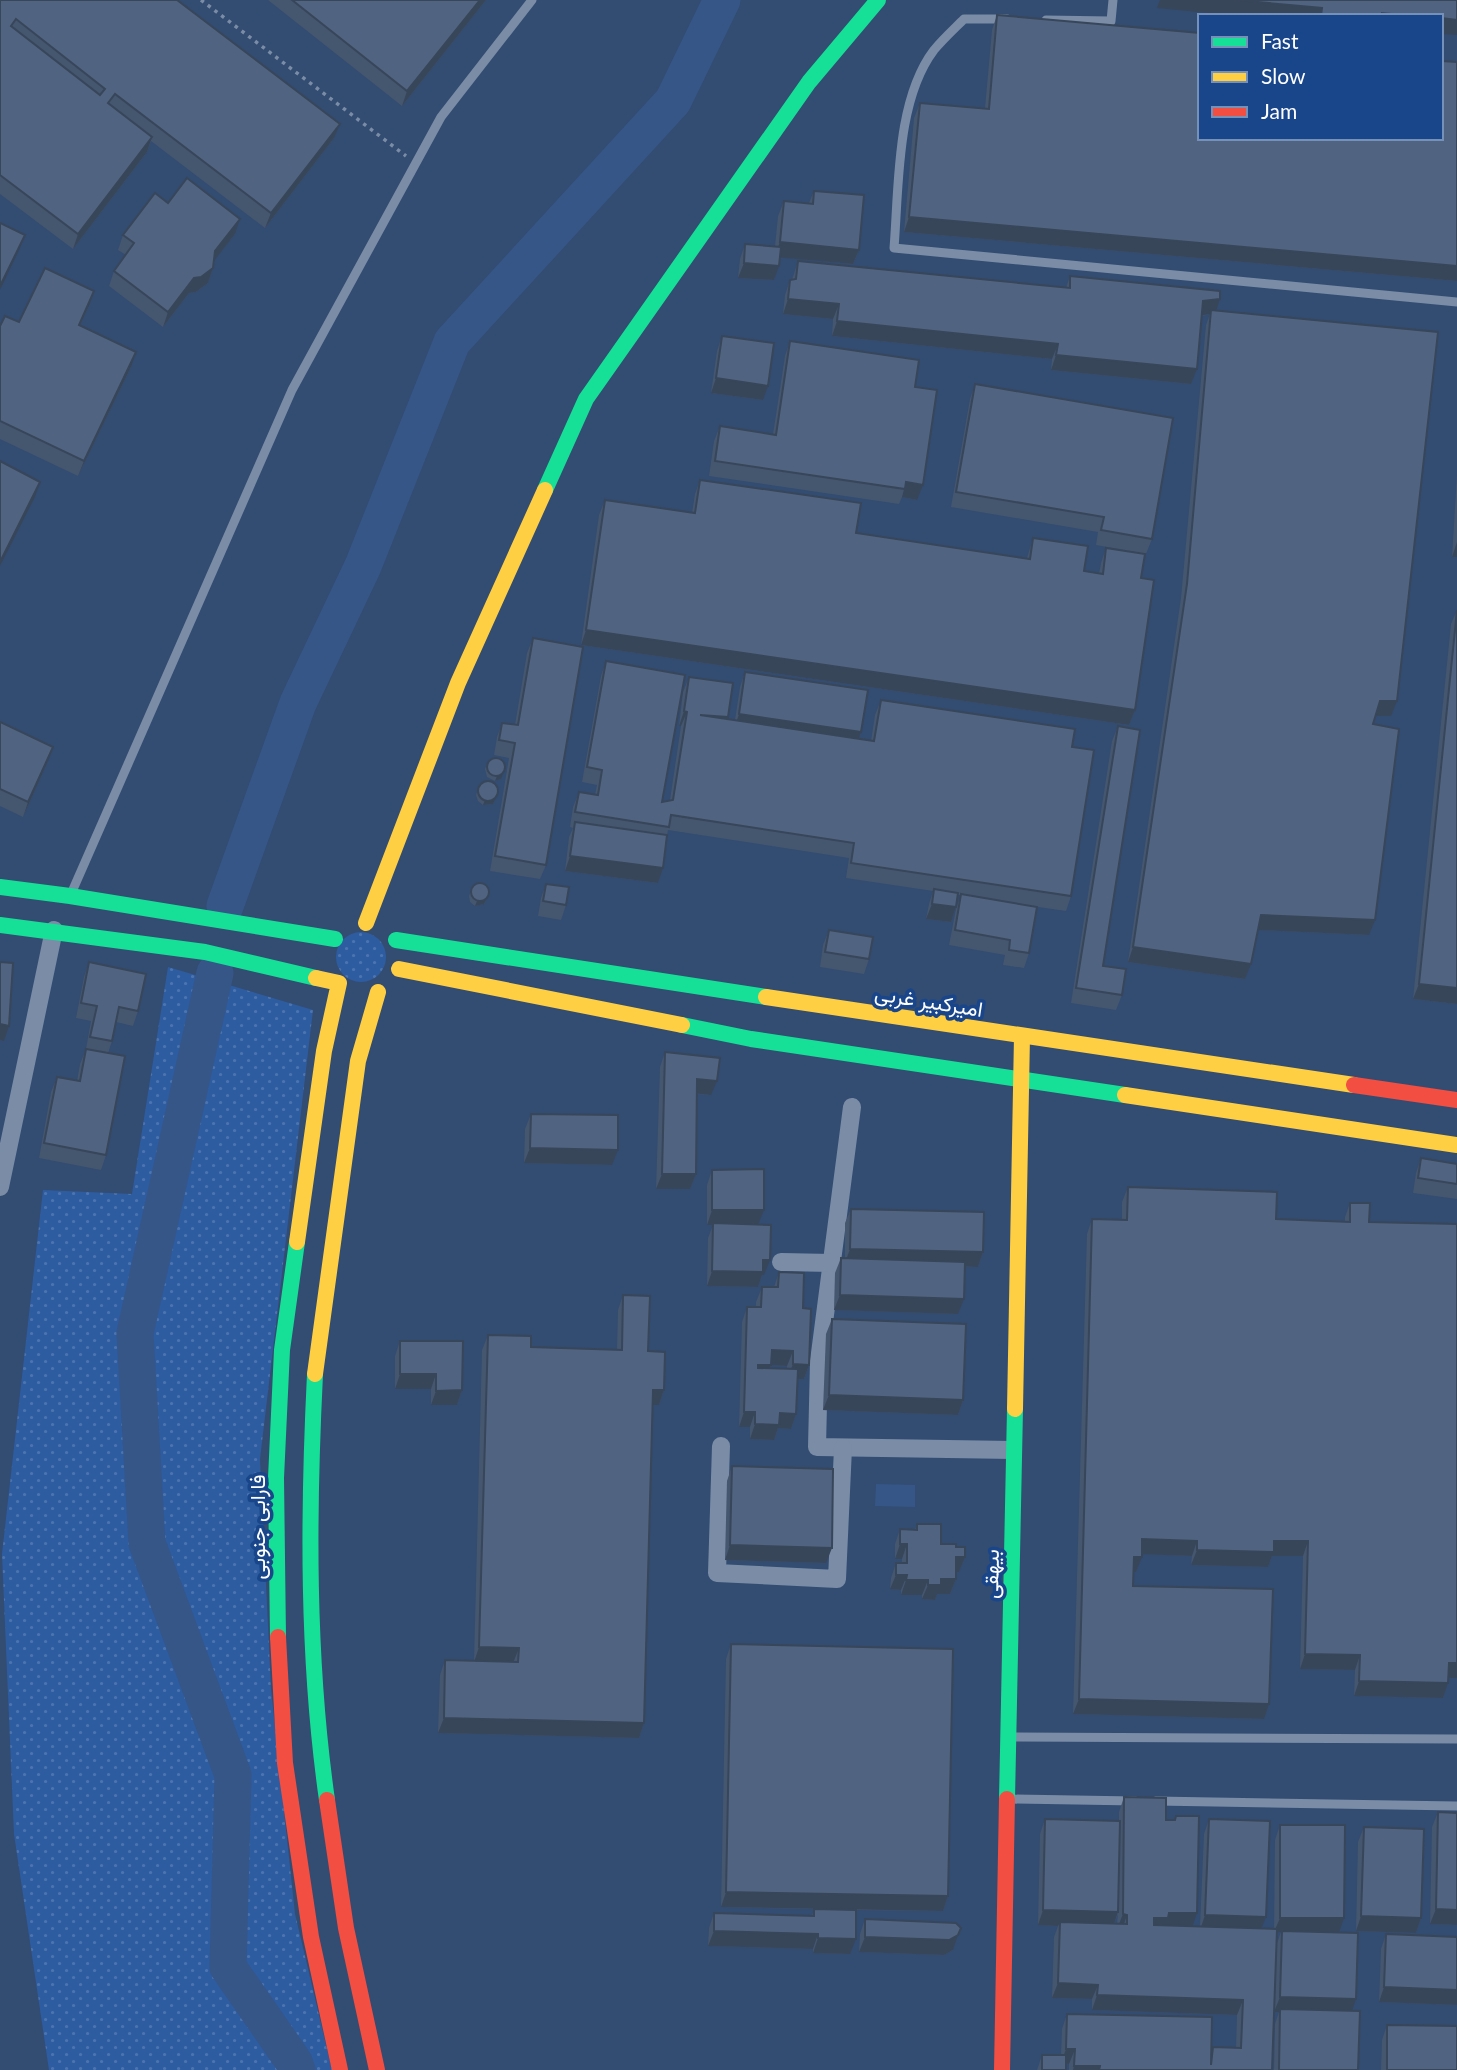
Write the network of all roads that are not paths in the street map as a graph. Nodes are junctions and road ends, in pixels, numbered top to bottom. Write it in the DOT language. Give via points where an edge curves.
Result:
graph roads {
  1 [pos="532,0"];
  2 [pos="878,0"];
  3 [pos="1113,0"];
  4 [pos="1017,20"];
  5 [pos="1031,20"];
  6 [pos="1457,302"];
  7 [pos="0,887"];
  8 [pos="70,896"];
  9 [pos="0,925"];
  10 [pos="54,930"];
  11 [pos="358,936"];
  12 [pos="399,969"];
  13 [pos="339,983"];
  14 [pos="378,992"];
  15 [pos="1022,1036"];
  16 [pos="1019,1079"];
  17 [pos="1457,1100"];
  18 [pos="852,1107"];
  19 [pos="1457,1145"];
  20 [pos="0,1187"];
  21 [pos="781,1262"];
  22 [pos="832,1263"];
  23 [pos="721,1446"];
  24 [pos="842,1448"];
  25 [pos="1013,1450"];
  26 [pos="1008,1737"];
  27 [pos="1457,1738"];
  28 [pos="1007,1799"];
  29 [pos="1457,1806"];
  30 [pos="340,2070"];
  31 [pos="377,2070"];
  32 [pos="1002,2070"];
  1 -- 8 [label="lane" via="441,117 292,390"];
  2 -- 11 [label="street" via="808,82 586,399 458,683"];
  3 -- 5 [label="lane" via="1111,21"];
  4 -- 6 [label="lane" via="964,19 934,51 914,86 905,124 894,248"];
  7 -- 8 [label="street, امیرکبیر غربی"];
  8 -- 11 [label="street, امیرکبیر غربی"];
  9 -- 10 [label="street"];
  10 -- 13 [label="street" via="205,951"];
  10 -- 20 [label="street"];
  11 -- 12 [label="street" via="401,959"];
  11 -- 13 [label="street" via="332,973"];
  11 -- 15 [label="street, امیرکبیر غربی"];
  12 -- 14 [label="street" via="395,979"];
  12 -- 16 [label="street" via="751,1039"];
  13 -- 14 [label="street" via="357,993"];
  13 -- 30 [label="street, فارابی جنوبی" via="324,1051 282,1350 276,1492 285,1763 311,1937"];
  14 -- 31 [label="street" via="358,1061 316,1354 310,1480 311,1625 321,1757 346,1927"];
  15 -- 16 [label="street, بیهقی"];
  15 -- 17 [label="street, امیرکبیر غربی"];
  16 -- 19 [label="street"];
  16 -- 25 [label="street, بیهقی"];
  18 -- 22 [label="street"];
  21 -- 22 [label="street"];
  22 -- 24 [label="street" via="819,1361 817,1447"];
  23 -- 24 [label="street" via="717,1573 837,1580"];
  24 -- 25 [label="street"];
  25 -- 26 [label="street, بیهقی"];
  26 -- 27 [label="lane"];
  26 -- 28 [label="street, بیهقی"];
  28 -- 29 [label="lane"];
  28 -- 32 [label="street, بیهقی"];
}
